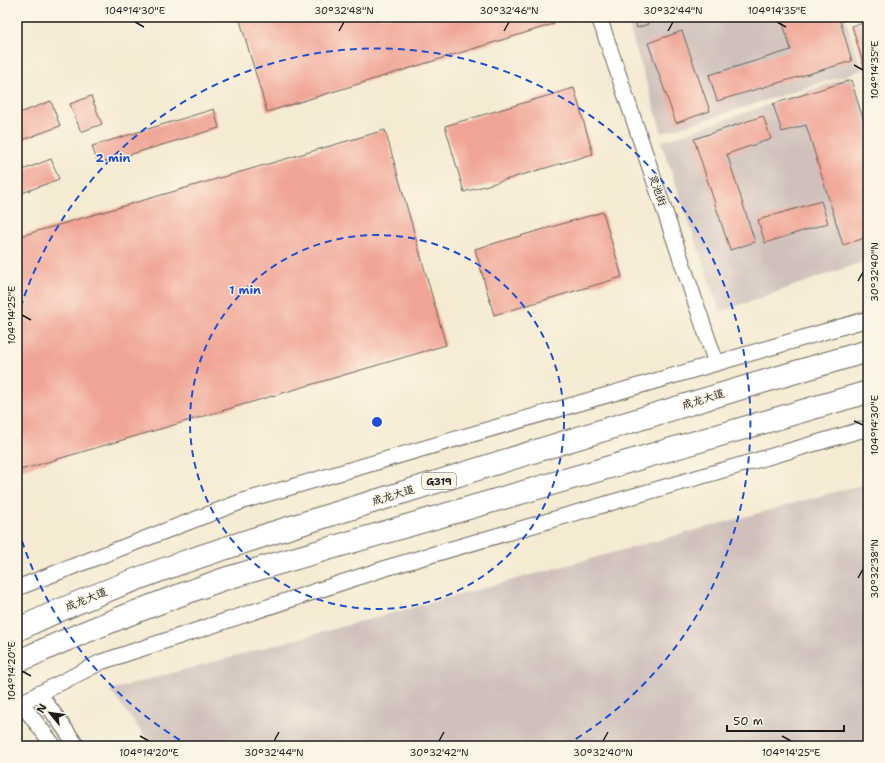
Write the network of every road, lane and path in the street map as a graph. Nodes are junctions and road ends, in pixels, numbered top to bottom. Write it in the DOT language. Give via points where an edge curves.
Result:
graph roads {
  1 [pos="600,17"];
  2 [pos="868,318"];
  3 [pos="868,351"];
  4 [pos="716,363"];
  5 [pos="868,392"];
  6 [pos="868,428"];
  7 [pos="17,588"];
  8 [pos="17,630"];
  9 [pos="17,662"];
  10 [pos="38,693"];
  11 [pos="19,704"];
  12 [pos="54,746"];
  13 [pos="77,746"];
  1 -- 4 [label="street, 灵池街"];
  2 -- 4 [label="street"];
  3 -- 8 [label="highway, 成龙大道 / G319" via="725,392 221,549 64,607"];
  4 -- 7 [label="street" via="243,501"];
  5 -- 9 [label="highway" via="224,579 148,606"];
  6 -- 10 [label="street" via="386,568 101,662"];
  10 -- 11 [label="street"];
  10 -- 13 [label="street"];
  11 -- 12 [label="street"];
}
